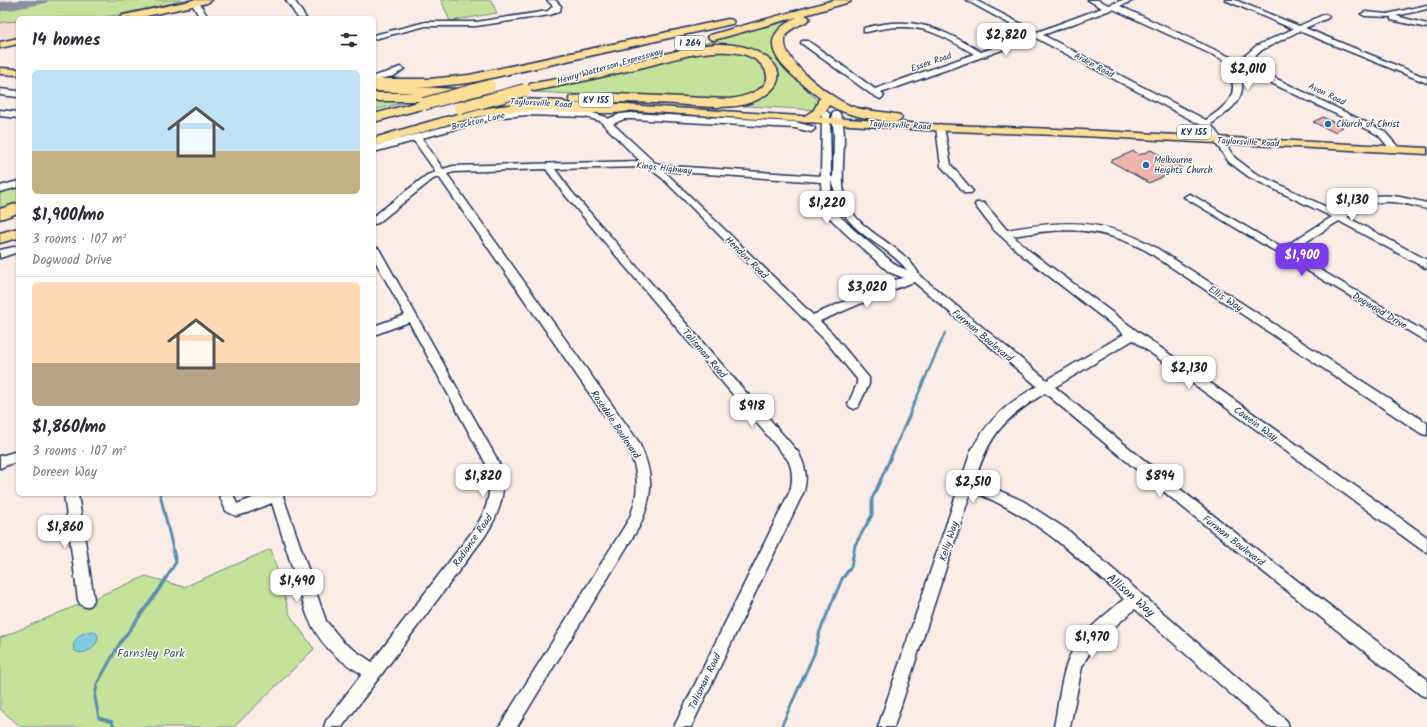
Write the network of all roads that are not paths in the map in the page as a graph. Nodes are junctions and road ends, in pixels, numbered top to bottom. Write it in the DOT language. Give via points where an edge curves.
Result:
graph roads {
  1 [pos="207,0"];
  2 [pos="290,0"];
  3 [pos="551,0"];
  4 [pos="808,0"];
  5 [pos="846,0"];
  6 [pos="854,0"];
  7 [pos="970,0"];
  8 [pos="1092,0"];
  9 [pos="1130,0"];
  10 [pos="1229,0"];
  11 [pos="195,2"];
  12 [pos="1111,7"];
  13 [pos="1427,7"];
  14 [pos="1365,14"];
  15 [pos="133,16"];
  16 [pos="203,16"];
  17 [pos="301,16"];
  18 [pos="1325,16"];
  19 [pos="1387,16"];
  20 [pos="728,22"];
  21 [pos="1427,26"];
  22 [pos="1298,29"];
  23 [pos="867,30"];
  24 [pos="1037,35"];
  25 [pos="376,37"];
  26 [pos="16,41"];
  27 [pos="804,43"];
  28 [pos="0,45"];
  29 [pos="1212,52"];
  30 [pos="981,55"];
  31 [pos="0,65"];
  32 [pos="1242,65"];
  33 [pos="16,66"];
  34 [pos="400,69"];
  35 [pos="0,71"];
  36 [pos="16,72"];
  37 [pos="376,78"];
  38 [pos="1236,78"];
  39 [pos="804,80"];
  40 [pos="1427,81"];
  41 [pos="376,83"];
  42 [pos="376,88"];
  43 [pos="529,89"];
  44 [pos="0,92"];
  45 [pos="16,94"];
  46 [pos="376,95"];
  47 [pos="436,97"];
  48 [pos="575,99"];
  49 [pos="424,104"];
  50 [pos="625,108"];
  51 [pos="376,112"];
  52 [pos="0,113"];
  53 [pos="16,115"];
  54 [pos="823,116"];
  55 [pos="376,117"];
  56 [pos="895,118"];
  57 [pos="607,123"];
  58 [pos="1206,124"];
  59 [pos="940,127"];
  60 [pos="376,131"];
  61 [pos="416,137"];
  62 [pos="1217,137"];
  63 [pos="376,141"];
  64 [pos="1427,143"];
  65 [pos="1392,145"];
  66 [pos="376,148"];
  67 [pos="1427,151"];
  68 [pos="548,167"];
  69 [pos="653,167"];
  70 [pos="442,172"];
  71 [pos="826,180"];
  72 [pos="839,180"];
  73 [pos="16,185"];
  74 [pos="0,189"];
  75 [pos="968,191"];
  76 [pos="1189,197"];
  77 [pos="980,205"];
  78 [pos="1427,206"];
  79 [pos="16,209"];
  80 [pos="0,214"];
  81 [pos="16,217"];
  82 [pos="1339,217"];
  83 [pos="376,219"];
  84 [pos="0,221"];
  85 [pos="16,234"];
  86 [pos="1005,234"];
  87 [pos="0,238"];
  88 [pos="16,238"];
  89 [pos="0,242"];
  90 [pos="16,250"];
  91 [pos="1283,252"];
  92 [pos="376,253"];
  93 [pos="0,254"];
  94 [pos="1427,265"];
  95 [pos="916,278"];
  96 [pos="411,316"];
  97 [pos="812,320"];
  98 [pos="376,330"];
  99 [pos="1133,334"];
  100 [pos="1427,338"];
  101 [pos="1045,387"];
  102 [pos="854,404"];
  103 [pos="1427,430"];
  104 [pos="16,457"];
  105 [pos="0,462"];
  106 [pos="967,483"];
  107 [pos="71,496"];
  108 [pos="227,496"];
  109 [pos="272,496"];
  110 [pos="277,496"];
  111 [pos="1427,545"];
  112 [pos="1135,598"];
  113 [pos="86,600"];
  114 [pos="373,672"];
  115 [pos="1427,689"];
  116 [pos="332,727"];
  117 [pos="507,727"];
  118 [pos="682,727"];
  119 [pos="886,727"];
  120 [pos="1062,727"];
  121 [pos="1281,727"];
  1 -- 11 [label="main road"];
  2 -- 17 [label="street"];
  3 -- 25 [label="street" via="557,6 556,10 545,14 482,23 430,24 406,32"];
  4 -- 20 [label="highway, Henry Watterson Expressway / I 264"];
  5 -- 43 [label="highway, Henry Watterson Expressway / I 264"];
  6 -- 39 [label="highway" via="800,20 787,27 781,34 778,42 780,53"];
  7 -- 24 [label="street, Arden Road"];
  8 -- 12 [label="street, Avon Road"];
  9 -- 12 [label="street, Essex Road"];
  10 -- 22 [label="street"];
  11 -- 15 [label="main road"];
  11 -- 16 [label="street"];
  12 -- 24 [label="street, Essex Road"];
  12 -- 29 [label="street, Avon Road"];
  13 -- 19 [label="street"];
  14 -- 19 [label="street"];
  18 -- 22 [label="street"];
  19 -- 21 [label="street"];
  20 -- 41 [label="highway" via="469,79 424,84"];
  20 -- 49 [label="highway, Henry Watterson Expressway / I 264, bridge"];
  22 -- 32 [label="street" via="1259,48"];
  22 -- 40 [label="street"];
  23 -- 30 [label="street" via="900,25 931,29 944,33"];
  24 -- 30 [label="street, Essex Road"];
  24 -- 58 [label="street, Arden Road"];
  26 -- 28 [label="main road"];
  27 -- 30 [label="street, Essex Road" via="877,94"];
  29 -- 32 [label="street, Avon Road"];
  29 -- 38 [label="street"];
  31 -- 33 [label="main road"];
  32 -- 38 [label="street"];
  32 -- 65 [label="street, Avon Road" via="1374,128"];
  34 -- 37 [label="street"];
  35 -- 36 [label="main road"];
  38 -- 58 [label="street" via="1238,87 1234,100"];
  39 -- 54 [label="highway" via="813,91"];
  39 -- 56 [label="highway" via="841,106"];
  42 -- 48 [label="main road, Taylorsville Road / KY 155"];
  43 -- 48 [label="highway" via="713,48 740,50 755,55 766,62 773,79 762,92 751,98 732,102 596,97"];
  43 -- 60 [label="highway, Henry Watterson Expressway / I 264, bridge"];
  44 -- 45 [label="street"];
  46 -- 47 [label="highway"];
  47 -- 50 [label="main road, Taylorsville Road / KY 155"];
  48 -- 54 [label="main road, Taylorsville Road / KY 155"];
  49 -- 51 [label="highway"];
  49 -- 55 [label="highway, Henry Watterson Expressway / I 264"];
  50 -- 54 [label="main road, Taylorsville Road / KY 155"];
  50 -- 63 [label="highway" via="496,109"];
  52 -- 53 [label="street"];
  54 -- 56 [label="main road, Taylorsville Road / KY 155"];
  54 -- 57 [label="street, Taylorsville Road" via="795,125 631,116 623,116"];
  54 -- 59 [label="main road, Taylorsville Road / KY 155"];
  54 -- 71 [label="street, Furman Boulevard"];
  54 -- 72 [label="street, Furman Boulevard"];
  56 -- 62 [label="main road, Taylorsville Road / KY 155"];
  57 -- 61 [label="street, Brockton Lane" via="596,116 586,114 521,112 486,118"];
  57 -- 69 [label="street, Hendon Road"];
  58 -- 62 [label="street, Arden Road"];
  59 -- 62 [label="main road, Taylorsville Road / KY 155"];
  59 -- 75 [label="street" via="946,166"];
  61 -- 66 [label="street, Brockton Lane"];
  61 -- 70 [label="street, Rosedale Boulevard"];
  62 -- 65 [label="main road, Taylorsville Road / KY 155"];
  62 -- 82 [label="street, Arden Road" via="1232,160 1252,175"];
  64 -- 65 [label="main road, Taylorsville Road / KY 155"];
  65 -- 67 [label="main road, Taylorsville Road / KY 155"];
  68 -- 69 [label="street, Kings Highway" via="643,164"];
  68 -- 70 [label="street, Kings Highway" via="453,169"];
  68 -- 118 [label="street, Talisman Road" via="793,456 799,470 796,491"];
  69 -- 71 [label="street, Kings Highway"];
  69 -- 97 [label="street, Hendon Road"];
  70 -- 83 [label="street" via="430,177"];
  70 -- 117 [label="street, Rosedale Boulevard" via="633,445 641,461 645,480 642,504 634,523"];
  71 -- 72 [label="street, Kings Highway"];
  71 -- 95 [label="street, Furman Boulevard" via="827,206 836,218 893,269"];
  72 -- 95 [label="street, Furman Boulevard" via="840,197 849,214 907,263"];
  73 -- 74 [label="street"];
  76 -- 91 [label="street, Dogwood Drive"];
  77 -- 86 [label="street, Cawein Way"];
  78 -- 82 [label="street" via="1395,200 1373,200"];
  79 -- 80 [label="highway"];
  81 -- 84 [label="highway"];
  82 -- 91 [label="street"];
  82 -- 94 [label="street, Arden Road"];
  85 -- 87 [label="highway"];
  86 -- 99 [label="street, Cawein Way" via="1027,254"];
  86 -- 103 [label="street, Ellis Way" via="1081,226 1104,229 1128,237 1151,249"];
  88 -- 89 [label="highway"];
  90 -- 93 [label="street"];
  91 -- 100 [label="street, Dogwood Drive"];
  92 -- 96 [label="street, Radiance Road"];
  95 -- 97 [label="street"];
  95 -- 101 [label="street, Furman Boulevard"];
  96 -- 98 [label="street"];
  96 -- 114 [label="street, Radiance Road" via="492,463 497,479 497,496 494,509 480,532"];
  97 -- 102 [label="street, Hendon Road" via="863,378"];
  99 -- 101 [label="street, Kelly Way"];
  99 -- 111 [label="street, Cawein Way"];
  101 -- 106 [label="street, Kelly Way" via="1005,414 990,431 978,451"];
  101 -- 115 [label="street, Furman Boulevard" via="1245,550"];
  104 -- 105 [label="street"];
  106 -- 112 [label="street, Allison Way" via="1019,505 1041,518"];
  106 -- 119 [label="street, Kelly Way"];
  107 -- 113 [label="street"];
  108 -- 109 [label="street" via="231,507 236,510"];
  110 -- 114 [label="street" via="321,629 340,652"];
  112 -- 120 [label="street" via="1091,639 1077,657"];
  112 -- 121 [label="street, Allison Way"];
  114 -- 116 [label="street, Radiance Road"];
}
